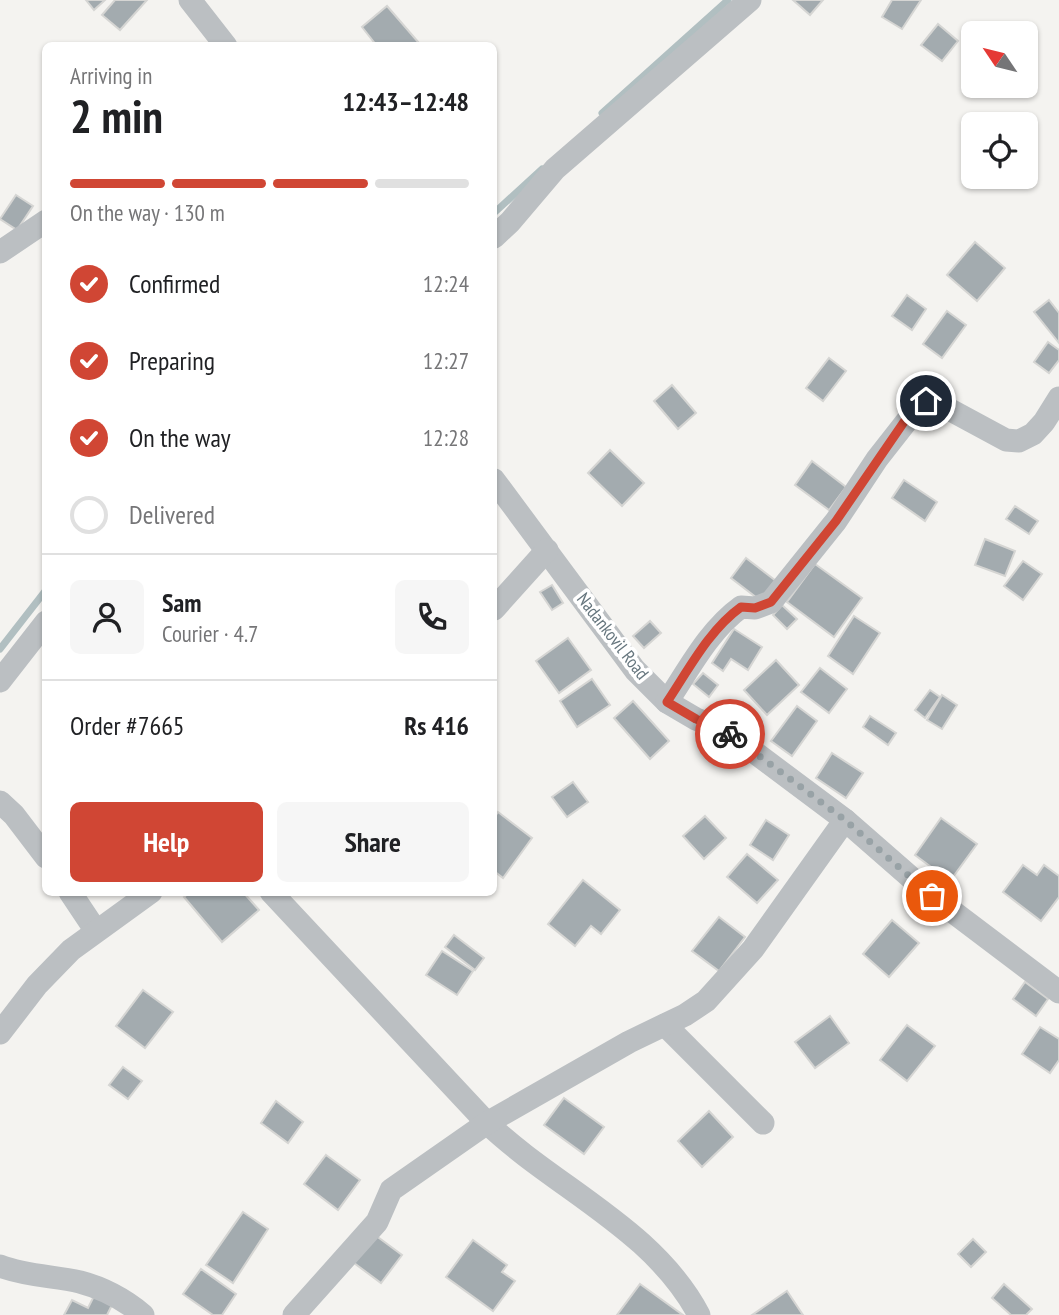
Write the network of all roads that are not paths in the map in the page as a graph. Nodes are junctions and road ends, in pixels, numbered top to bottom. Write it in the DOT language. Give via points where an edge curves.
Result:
graph roads {
  1 [pos="190,0"];
  2 [pos="750,0"];
  3 [pos="223,42"];
  4 [pos="42,224"];
  5 [pos="497,234"];
  6 [pos="0,252"];
  7 [pos="1059,398"];
  8 [pos="497,484"];
  9 [pos="547,550"];
  10 [pos="497,605"];
  11 [pos="42,627"];
  12 [pos="0,681"];
  13 [pos="667,702"];
  14 [pos="0,802"];
  15 [pos="845,820"];
  16 [pos="42,852"];
  17 [pos="73,896"];
  18 [pos="145,896"];
  19 [pos="275,896"];
  20 [pos="96,931"];
  21 [pos="1059,992"];
  22 [pos="666,1025"];
  23 [pos="0,1033"];
  24 [pos="486,1123"];
  25 [pos="763,1123"];
  26 [pos="0,1266"];
  27 [pos="143,1315"];
  28 [pos="294,1315"];
  29 [pos="699,1315"];
  1 -- 3 [label="street"];
  2 -- 5 [label="street" via="555,169"];
  4 -- 6 [label="street"];
  7 -- 13 [label="street" via="1033,434 1019,441 1006,440 926,401 771,602 741,607 727,617"];
  8 -- 9 [label="street, Nadankovil Road"];
  9 -- 10 [label="street"];
  9 -- 13 [label="street, Nadankovil Road" via="635,670"];
  11 -- 12 [label="street"];
  13 -- 15 [label="street, Nadankovil Road" via="726,731"];
  14 -- 16 [label="street"];
  15 -- 21 [label="street, Nadankovil Road" via="932,896"];
  15 -- 22 [label="street" via="722,984 706,1001"];
  17 -- 20 [label="street"];
  18 -- 20 [label="street"];
  19 -- 24 [label="street"];
  20 -- 23 [label="street" via="49,972"];
  22 -- 24 [label="street"];
  22 -- 25 [label="street"];
  24 -- 28 [label="street" via="391,1190 377,1222"];
  24 -- 29 [label="street" via="519,1153 638,1239 688,1294"];
  26 -- 27 [label="street" via="81,1282 125,1300"];
}
